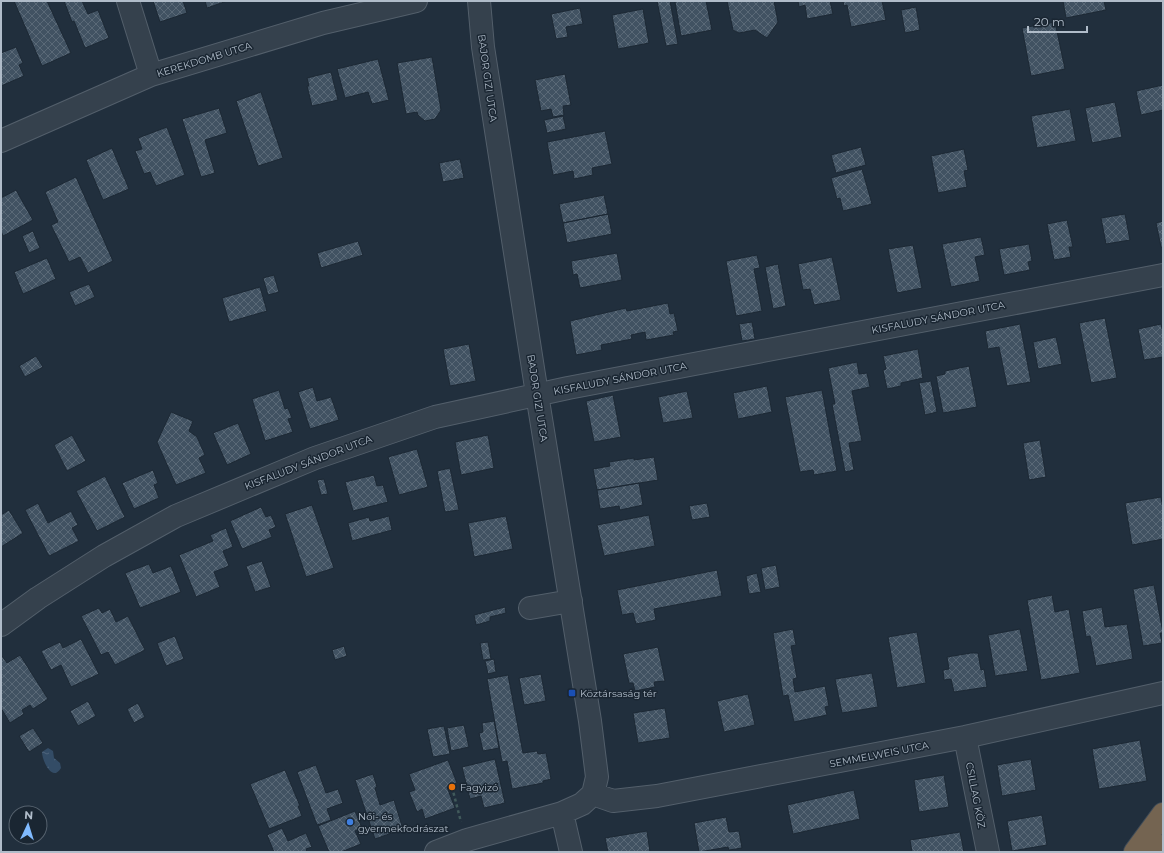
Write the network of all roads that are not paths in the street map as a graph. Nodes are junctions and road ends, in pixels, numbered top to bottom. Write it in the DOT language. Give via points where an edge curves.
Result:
graph roads {
  1 [pos="128,1"];
  2 [pos="416,1"];
  3 [pos="479,1"];
  4 [pos="151,75"];
  5 [pos="1,141"];
  6 [pos="1163,275"];
  7 [pos="537,394"];
  8 [pos="571,600"];
  9 [pos="530,608"];
  10 [pos="1,624"];
  11 [pos="1163,693"];
  12 [pos="965,737"];
  13 [pos="593,794"];
  14 [pos="562,813"];
  15 [pos="1163,814"];
  16 [pos="1163,846"];
  17 [pos="436,852"];
  18 [pos="571,852"];
  19 [pos="988,852"];
  20 [pos="1135,852"];
  21 [pos="1158,852"];
  1 -- 4 [label="street"];
  2 -- 4 [label="street, KEREKDOMB UTCA" via="323,23"];
  3 -- 7 [label="street, BAJOR GIZI UTCA" via="483,47"];
  4 -- 5 [label="street, KEREKDOMB UTCA"];
  6 -- 7 [label="street, KISFALUDY SÁNDOR UTCA"];
  7 -- 8 [label="street, BAJOR GIZI UTCA"];
  7 -- 10 [label="street, KISFALUDY SÁNDOR UTCA" via="435,417 315,458 176,516 104,556"];
  8 -- 9 [label="street"];
  8 -- 13 [label="street, BAJOR GIZI UTCA" via="595,754 597,777"];
  11 -- 12 [label="street, SEMMELWEIS UTCA"];
  12 -- 13 [label="street, SEMMELWEIS UTCA" via="657,796 613,801"];
  12 -- 19 [label="street, CSILLAG KÖZ"];
  13 -- 14 [label="street" via="582,804"];
  14 -- 17 [label="street" via="467,840"];
  14 -- 18 [label="street"];
  15 -- 20 [label="highway"];
  16 -- 21 [label="highway"];
}
